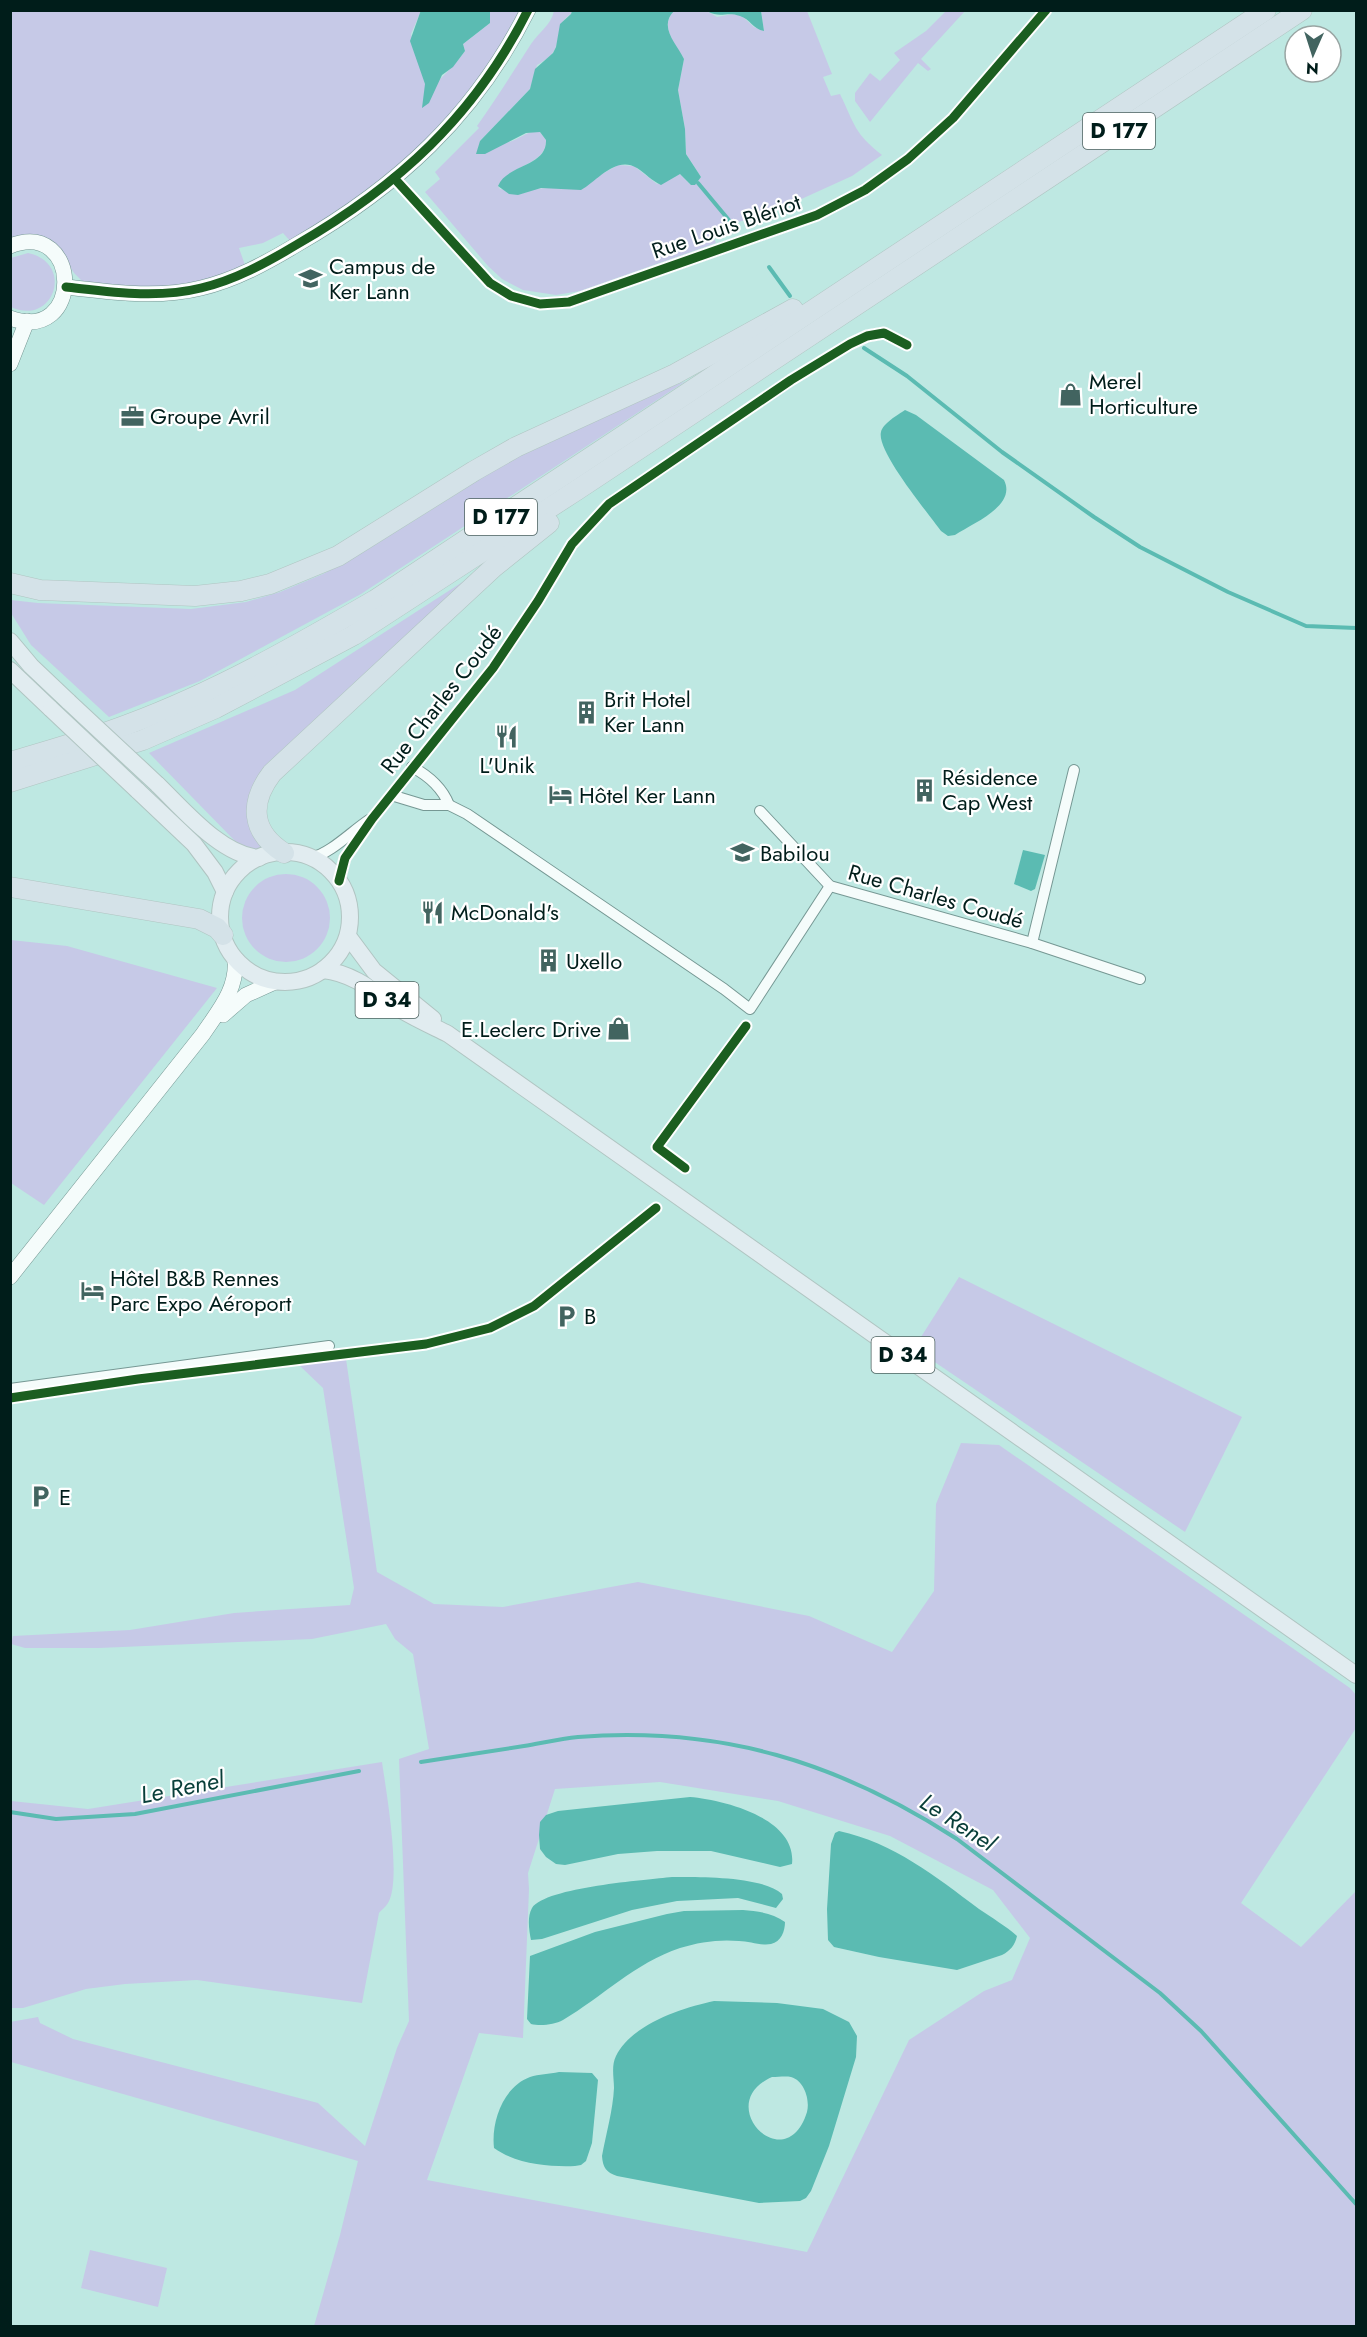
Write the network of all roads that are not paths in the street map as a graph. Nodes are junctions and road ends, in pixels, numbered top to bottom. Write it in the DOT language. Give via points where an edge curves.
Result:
graph roads {
  1 [pos="528,10"];
  2 [pos="1046,10"];
  3 [pos="1266,10"];
  4 [pos="1302,10"];
  5 [pos="394,178"];
  6 [pos="961,212"];
  7 [pos="10,246"];
  8 [pos="936,252"];
  9 [pos="66,287"];
  10 [pos="10,318"];
  11 [pos="27,321"];
  12 [pos="907,345"];
  13 [pos="10,364"];
  14 [pos="10,583"];
  15 [pos="10,641"];
  16 [pos="10,670"];
  17 [pos="10,762"];
  18 [pos="412,767"];
  19 [pos="1074,770"];
  20 [pos="10,782"];
  21 [pos="392,795"];
  22 [pos="449,805"];
  23 [pos="760,812"];
  24 [pos="372,819"];
  25 [pos="284,853"];
  26 [pos="260,858"];
  27 [pos="311,858"];
  28 [pos="339,881"];
  29 [pos="830,886"];
  30 [pos="10,887"];
  31 [pos="225,892"];
  32 [pos="223,935"];
  33 [pos="348,936"];
  34 [pos="1032,943"];
  35 [pos="235,958"];
  36 [pos="324,970"];
  37 [pos="1140,979"];
  38 [pos="275,981"];
  39 [pos="203,1034"];
  40 [pos="448,1034"];
  41 [pos="10,1277"];
  42 [pos="329,1346"];
  43 [pos="10,1389"];
  44 [pos="1356,1676"];
  1 -- 5 [label="street" via="510,47 481,89 449,128"];
  2 -- 5 [label="street, Rue Louis Blériot" via="953,118 908,159 865,190 817,215 568,302 540,304 511,296 489,283"];
  3 -- 6 [label="highway, D 177"];
  4 -- 8 [label="highway, D 177"];
  5 -- 9 [label="street" via="359,207 232,279 169,293"];
  6 -- 14 [label="highway" via="675,374 516,447 338,556 305,572 250,589 195,596 39,590"];
  6 -- 17 [label="highway, D 177" via="343,619 275,657 168,708"];
  7 -- 9 [label="street" via="31,242 48,248 64,269"];
  8 -- 20 [label="highway, D 177" via="354,635 216,708 143,740"];
  8 -- 25 [label="highway" via="756,383 550,523 468,591 263,784 257,800 259,825"];
  9 -- 11 [label="street" via="56,309 43,318"];
  10 -- 11 [label="street"];
  11 -- 13 [label="street"];
  12 -- 18 [label="street, Rue Charles Coudé" via="884,333 850,344 609,504 572,544 493,668"];
  15 -- 26 [label="main road, bridge" via="31,666 220,843 235,852"];
  16 -- 31 [label="main road, bridge" via="194,844"];
  18 -- 21 [label="street, Rue Charles Coudé"];
  18 -- 22 [label="street, Rue Charles Coudé" via="435,783"];
  19 -- 34 [label="street, Rue Charles Coudé"];
  21 -- 22 [label="street, Rue Charles Coudé" via="424,805"];
  21 -- 24 [label="street, Rue Charles Coudé"];
  22 -- 29 [label="street, Rue Charles Coudé" via="477,820 750,1010"];
  23 -- 29 [label="street, Rue Charles Coudé"];
  24 -- 27 [label="street"];
  24 -- 28 [label="street" via="345,858"];
  25 -- 26 [label="main road"];
  25 -- 27 [label="main road"];
  26 -- 31 [label="main road" via="239,872"];
  27 -- 28 [label="main road" via="327,867"];
  28 -- 33 [label="main road" via="350,908"];
  29 -- 34 [label="street, Rue Charles Coudé"];
  30 -- 32 [label="highway" via="199,919"];
  31 -- 32 [label="main road" via="220,918"];
  32 -- 35 [label="main road"];
  33 -- 36 [label="main road" via="341,952"];
  33 -- 40 [label="main road, D 34" via="374,971"];
  34 -- 37 [label="street, Rue Charles Coudé"];
  35 -- 38 [label="main road" via="249,971"];
  35 -- 39 [label="street" via="229,995"];
  36 -- 38 [label="main road" via="295,982"];
  36 -- 40 [label="main road, D 34" via="360,982"];
  38 -- 39 [label="street" via="246,994"];
  39 -- 41 [label="street"];
  40 -- 44 [label="main road, D 34"];
  42 -- 43 [label="street"];
}
